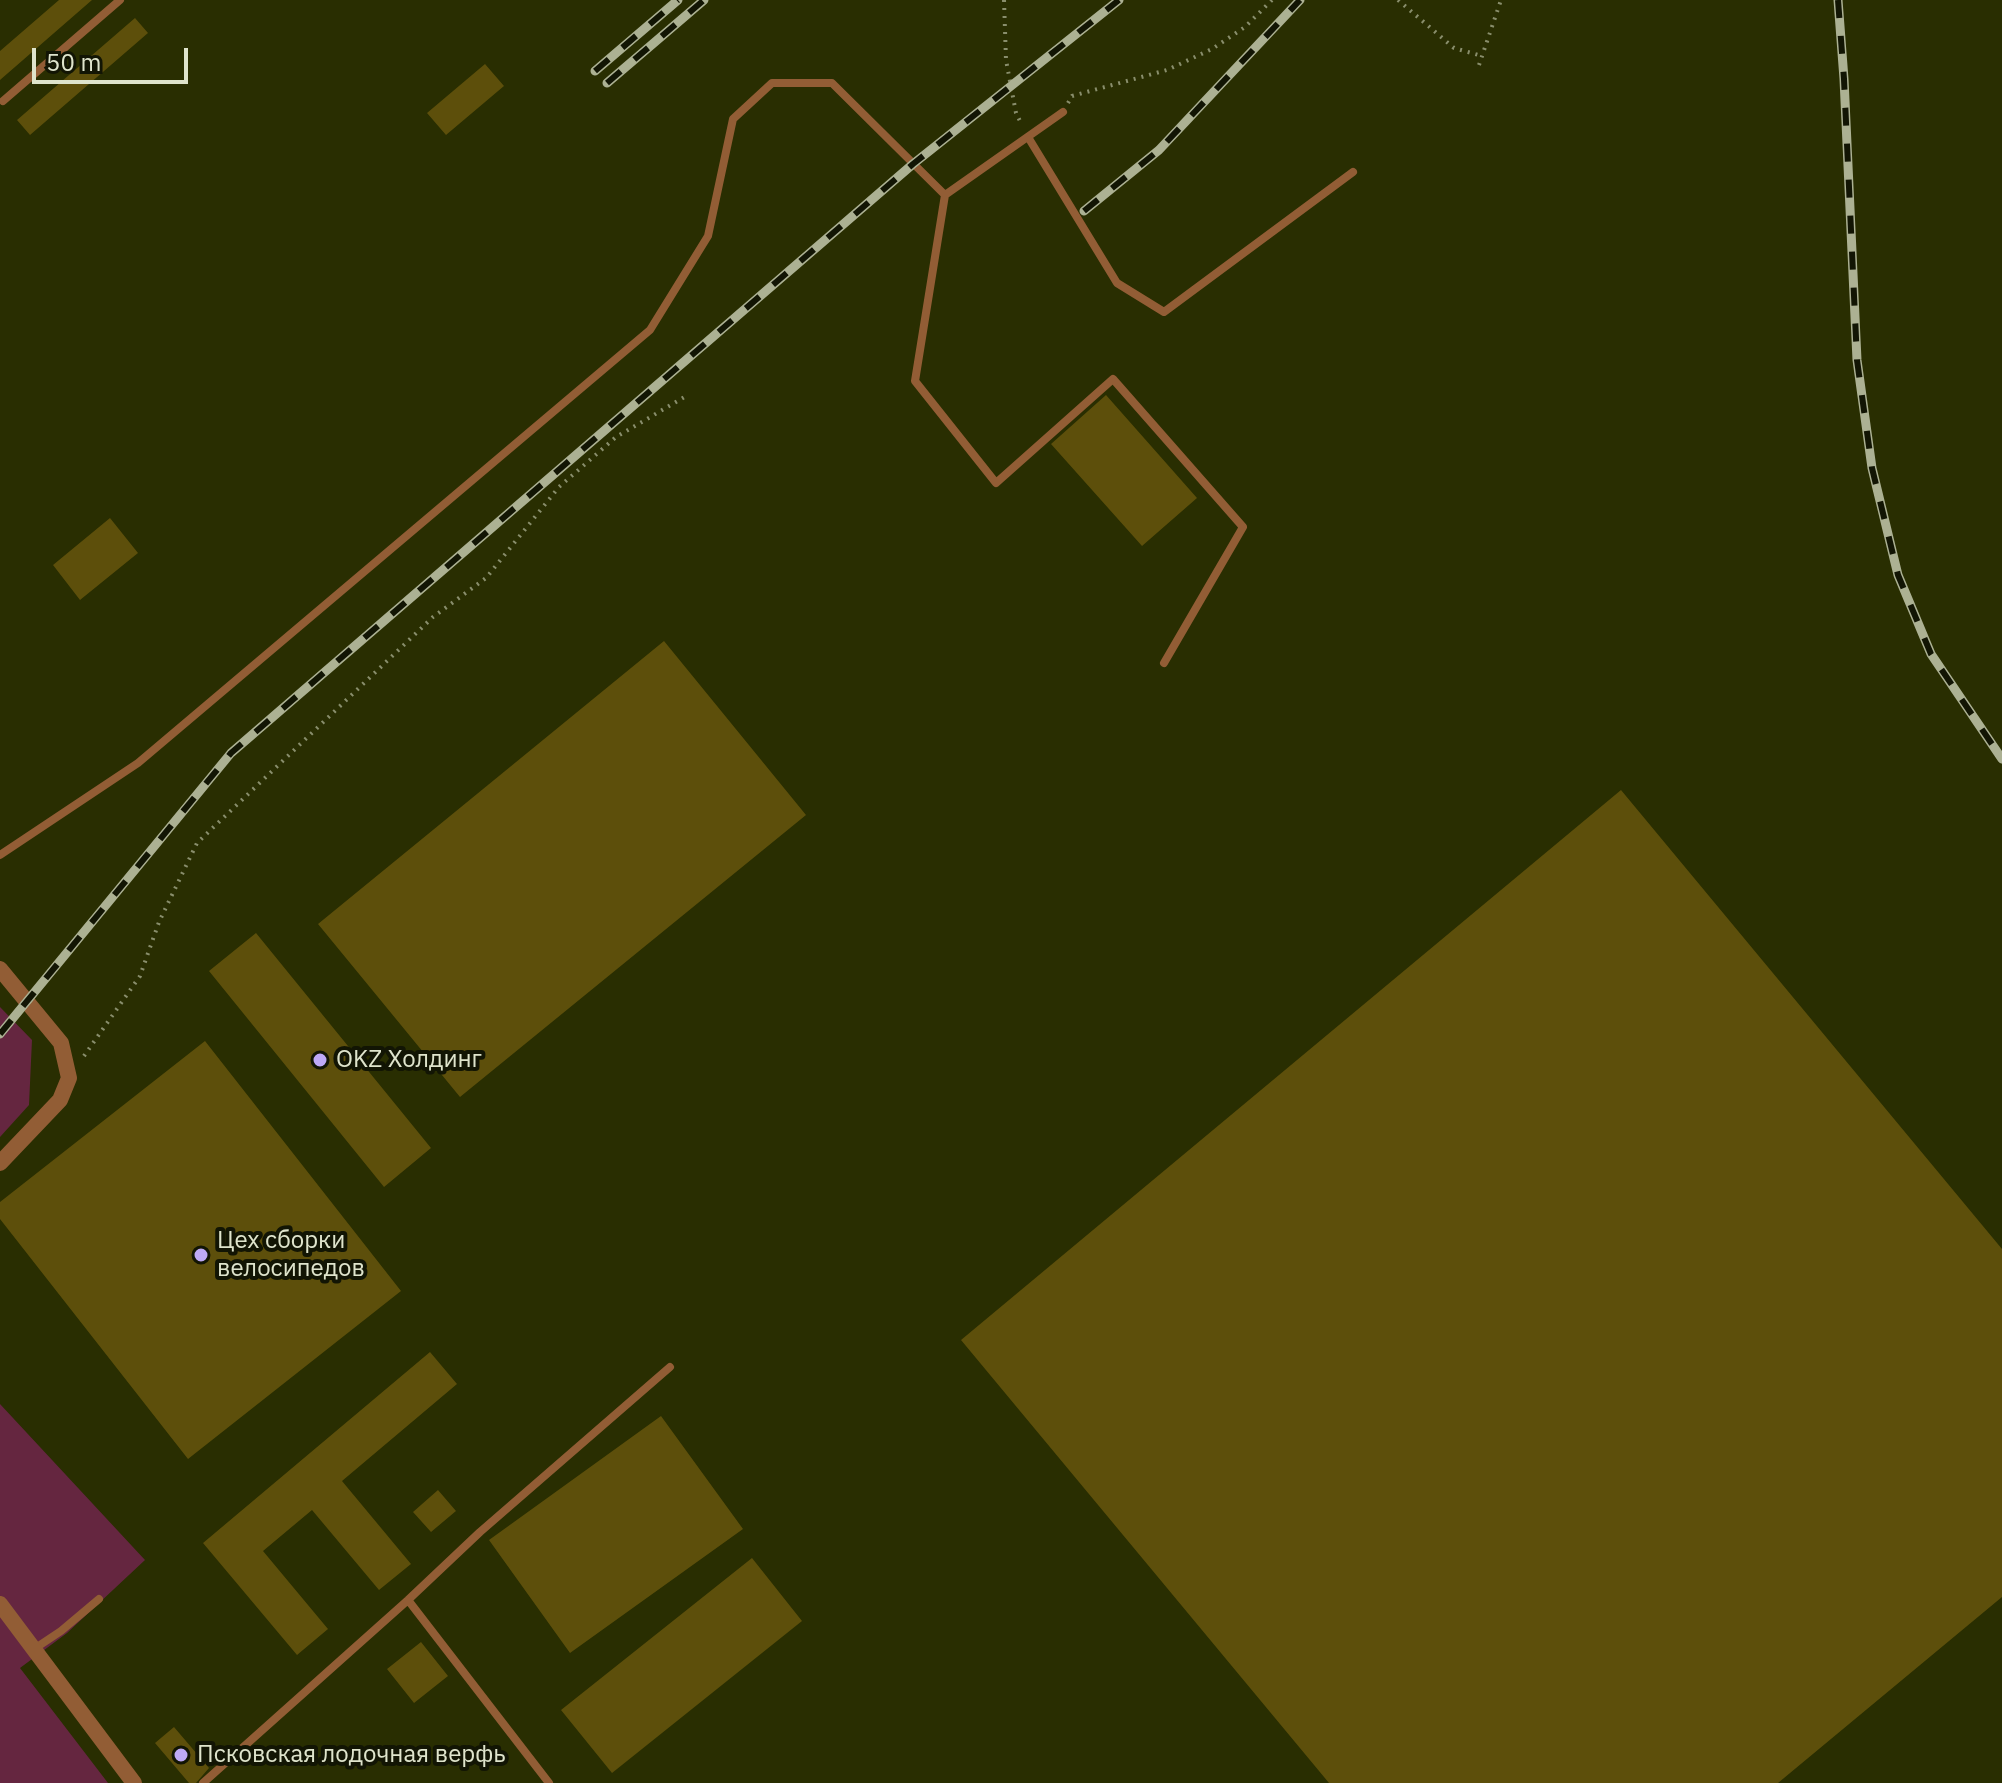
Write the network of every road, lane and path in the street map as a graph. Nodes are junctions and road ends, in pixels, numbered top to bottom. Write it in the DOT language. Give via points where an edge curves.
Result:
graph roads {
  1 [pos="120,0"];
  2 [pos="1004,0"];
  3 [pos="1272,0"];
  4 [pos="1398,0"];
  5 [pos="1501,0"];
  6 [pos="1482,56"];
  7 [pos="1479,65"];
  8 [pos="3,101"];
  9 [pos="1063,112"];
  10 [pos="1028,137"];
  11 [pos="1353,172"];
  12 [pos="945,195"];
  13 [pos="688,395"];
  14 [pos="1164,663"];
  15 [pos="0,855"];
  16 [pos="0,969"];
  17 [pos="69,1078"];
  18 [pos="0,1163"];
  19 [pos="670,1367"];
  20 [pos="99,1599"];
  21 [pos="408,1600"];
  22 [pos="0,1604"];
  23 [pos="34,1649"];
  24 [pos="134,1783"];
  25 [pos="203,1783"];
  26 [pos="549,1783"];
  1 -- 8 [label="lane"];
  2 -- 10 [label="path" via="1006,60 1016,113"];
  3 -- 9 [label="path" via="1212,49 1167,70 1072,96"];
  4 -- 6 [label="path" via="1454,48"];
  5 -- 6 [label="path"];
  6 -- 7 [label="path"];
  9 -- 10 [label="lane"];
  10 -- 11 [label="lane" via="1117,283 1164,312"];
  10 -- 12 [label="lane"];
  12 -- 14 [label="lane" via="915,381 996,483 1113,379 1243,527"];
  12 -- 15 [label="lane" via="832,83 772,83 733,119 708,236 650,330 138,763"];
  13 -- 17 [label="path" via="616,437 559,487 486,578 433,617 197,843 140,976"];
  16 -- 17 [label="street" via="61,1043"];
  17 -- 18 [label="street" via="60,1100"];
  19 -- 21 [label="lane"];
  20 -- 23 [label="lane"];
  21 -- 25 [label="lane"];
  21 -- 26 [label="lane"];
  22 -- 23 [label="street"];
  23 -- 24 [label="street"];
}
